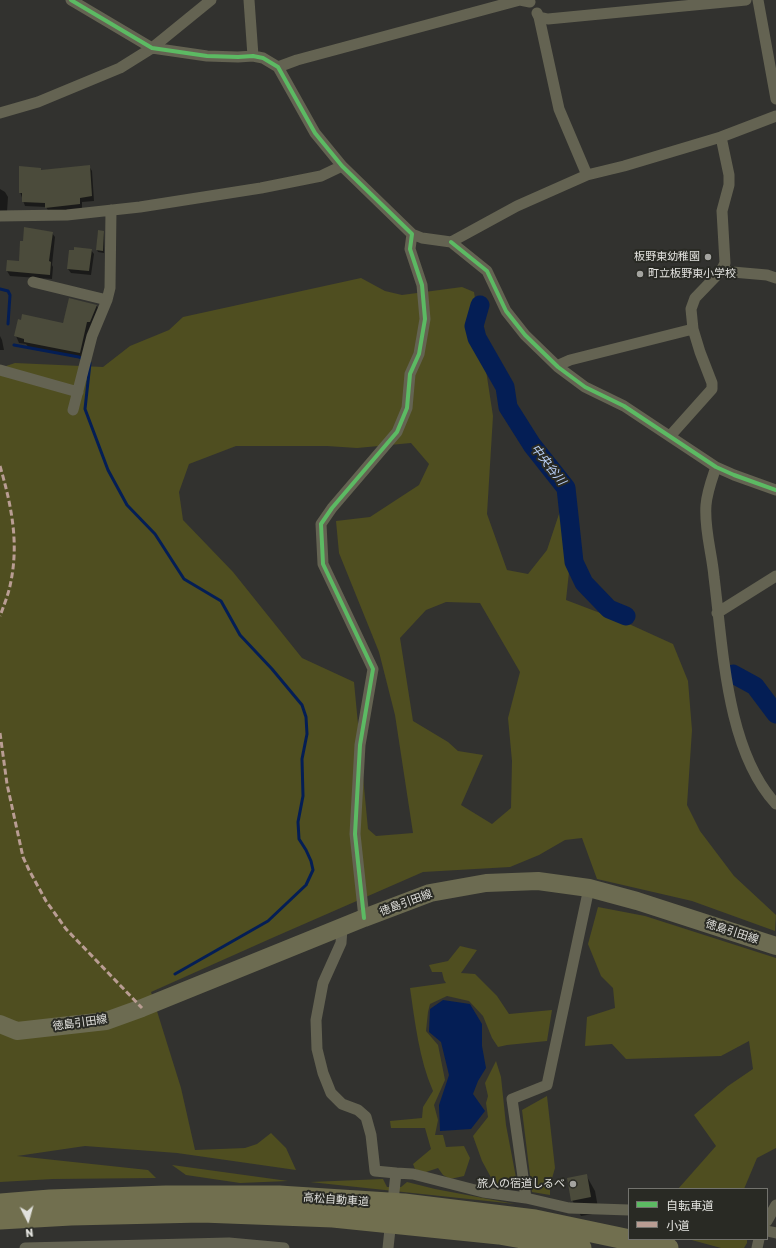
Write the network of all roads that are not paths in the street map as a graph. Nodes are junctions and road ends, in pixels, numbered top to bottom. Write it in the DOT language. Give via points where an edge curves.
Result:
graph roads {
  1 [pos="71,0"];
  2 [pos="211,0"];
  3 [pos="249,0"];
  4 [pos="746,0"];
  5 [pos="758,0"];
  6 [pos="530,1"];
  7 [pos="539,17"];
  8 [pos="152,48"];
  9 [pos="252,56"];
  10 [pos="278,67"];
  11 [pos="776,99"];
  12 [pos="0,113"];
  13 [pos="776,116"];
  14 [pos="721,137"];
  15 [pos="342,166"];
  16 [pos="587,175"];
  17 [pos="111,210"];
  18 [pos="0,216"];
  19 [pos="412,234"];
  20 [pos="451,242"];
  21 [pos="721,271"];
  22 [pos="776,278"];
  23 [pos="33,282"];
  24 [pos="107,300"];
  25 [pos="693,328"];
  26 [pos="558,367"];
  27 [pos="0,370"];
  28 [pos="78,392"];
  29 [pos="73,410"];
  30 [pos="670,436"];
  31 [pos="716,467"];
  32 [pos="776,490"];
  33 [pos="776,576"];
  34 [pos="717,613"];
  35 [pos="776,804"];
  36 [pos="589,888"];
  37 [pos="364,918"];
  38 [pos="342,928"];
  39 [pos="776,946"];
  40 [pos="0,1024"];
  41 [pos="396,1176"];
  42 [pos="166,1196"];
  43 [pos="0,1198"];
  44 [pos="526,1198"];
  45 [pos="776,1205"];
  46 [pos="628,1210"];
  47 [pos="1,1215"];
  48 [pos="768,1219"];
  49 [pos="628,1240"];
  50 [pos="630,1240"];
  51 [pos="25,1248"];
  52 [pos="284,1248"];
  53 [pos="388,1248"];
  54 [pos="581,1248"];
  55 [pos="668,1248"];
  1 -- 8 [label="street"];
  2 -- 8 [label="street"];
  3 -- 9 [label="street"];
  4 -- 7 [label="street" via="548,19"];
  5 -- 11 [label="street"];
  6 -- 7 [label="street"];
  6 -- 10 [label="street" via="520,0"];
  7 -- 16 [label="street" via="559,109"];
  8 -- 9 [label="street" via="207,56"];
  8 -- 12 [label="street" via="120,68 38,102"];
  9 -- 10 [label="street" via="263,58"];
  10 -- 15 [label="street" via="315,133"];
  13 -- 14 [label="street"];
  14 -- 16 [label="street"];
  14 -- 21 [label="street" via="729,185 722,211 725,262"];
  15 -- 17 [label="street" via="321,176 261,188"];
  15 -- 19 [label="street"];
  16 -- 20 [label="street" via="517,206"];
  17 -- 18 [label="street" via="67,215"];
  17 -- 24 [label="street" via="110,288"];
  19 -- 20 [label="street"];
  19 -- 37 [label="street" via="410,250 422,284 425,319 419,354 410,374 407,408 398,432 321,524 323,564 373,669 360,745 355,834"];
  20 -- 26 [label="street" via="487,271 506,311 525,335"];
  21 -- 22 [label="street"];
  21 -- 25 [label="street" via="694,298 691,309"];
  23 -- 24 [label="street"];
  24 -- 28 [label="street" via="92,336"];
  25 -- 26 [label="street" via="570,360"];
  25 -- 30 [label="street" via="712,389"];
  26 -- 30 [label="street" via="585,387 624,406"];
  27 -- 28 [label="street"];
  28 -- 29 [label="street"];
  30 -- 31 [label="street"];
  31 -- 32 [label="street"];
  31 -- 34 [label="street" via="706,503 706,516"];
  33 -- 34 [label="street"];
  34 -- 35 [label="street" via="735,721 742,746 754,772"];
  36 -- 37 [label="main road, 徳島引田線" via="538,881 486,883 430,893"];
  36 -- 39 [label="main road, 徳島引田線"];
  36 -- 44 [label="street" via="547,1085 512,1099"];
  37 -- 38 [label="main road, 徳島引田線"];
  38 -- 40 [label="main road, 徳島引田線" via="106,1021 17,1032"];
  38 -- 41 [label="street" via="341,943 323,983 316,1020 317,1049 331,1093 342,1104 358,1110 366,1117 375,1171"];
  41 -- 44 [label="street" via="413,1174 483,1192"];
  41 -- 53 [label="street"];
  42 -- 43 [label="highway" via="108,1194"];
  42 -- 47 [label="highway, 高松自動車道" via="50,1200"];
  42 -- 49 [label="highway, 高松自動車道" via="279,1196 404,1204 535,1220"];
  44 -- 46 [label="street" via="569,1208"];
  45 -- 48 [label="street"];
  47 -- 54 [label="highway, 高松自動車道" via="202,1212 333,1216 499,1234"];
  50 -- 55 [label="highway, 高松自動車道"];
  51 -- 52 [label="street" via="229,1243"];
}
